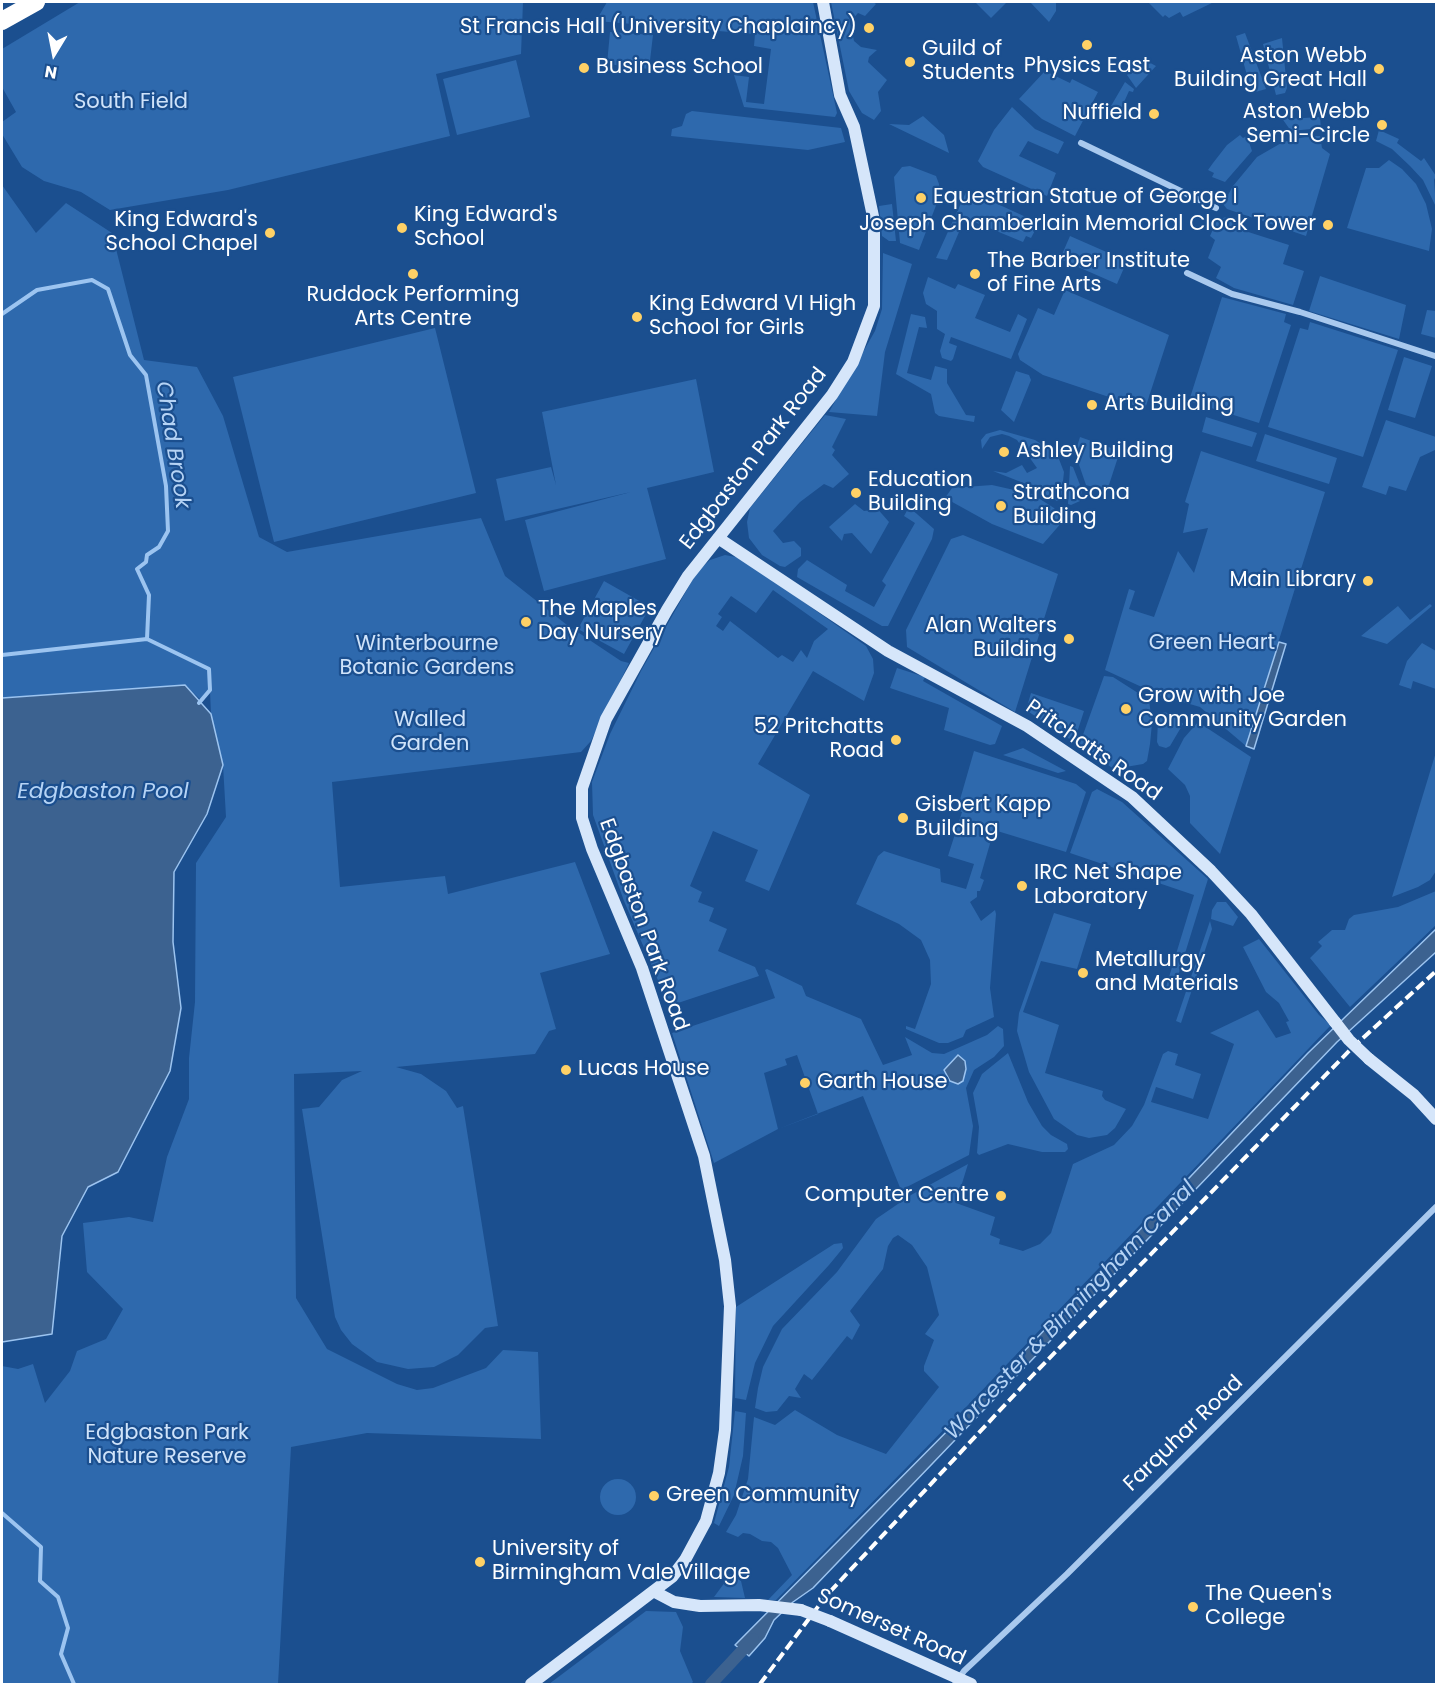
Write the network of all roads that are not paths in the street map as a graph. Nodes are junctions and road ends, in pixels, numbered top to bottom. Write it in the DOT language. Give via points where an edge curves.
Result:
graph roads {
  1 [pos="36,2"];
  2 [pos="823,2"];
  3 [pos="2,21"];
  4 [pos="1081,143"];
  5 [pos="1216,208"];
  6 [pos="1187,273"];
  7 [pos="1435,356"];
  8 [pos="718,538"];
  9 [pos="1437,1119"];
  10 [pos="1437,1207"];
  11 [pos="655,1592"];
  12 [pos="956,1681"];
  13 [pos="531,1684"];
  14 [pos="971,1684"];
  1 -- 3 [label="highway"];
  2 -- 8 [label="street, Edgbaston Park Road" via="840,95 854,127 874,221 874,306 853,362 832,395"];
  4 -- 5 [label="street"];
  6 -- 7 [label="street" via="1226,292"];
  8 -- 9 [label="street, Pritchatts Road, bridge" via="888,651 1027,726 1132,797 1251,914 1349,1040"];
  8 -- 11 [label="street, Edgbaston Park Road" via="667,610 606,719 582,788 582,818 592,849 642,968 704,1156 729,1295 725,1430 719,1473 698,1539 672,1577"];
  10 -- 12 [label="street, Farquhar Road"];
  11 -- 12 [label="street, Somerset Road, bridge" via="674,1602 700,1606 759,1605 798,1610 830,1621"];
  11 -- 13 [label="street, Edgbaston Park Road"];
  12 -- 14 [label="street, Somerset Road"];
}
